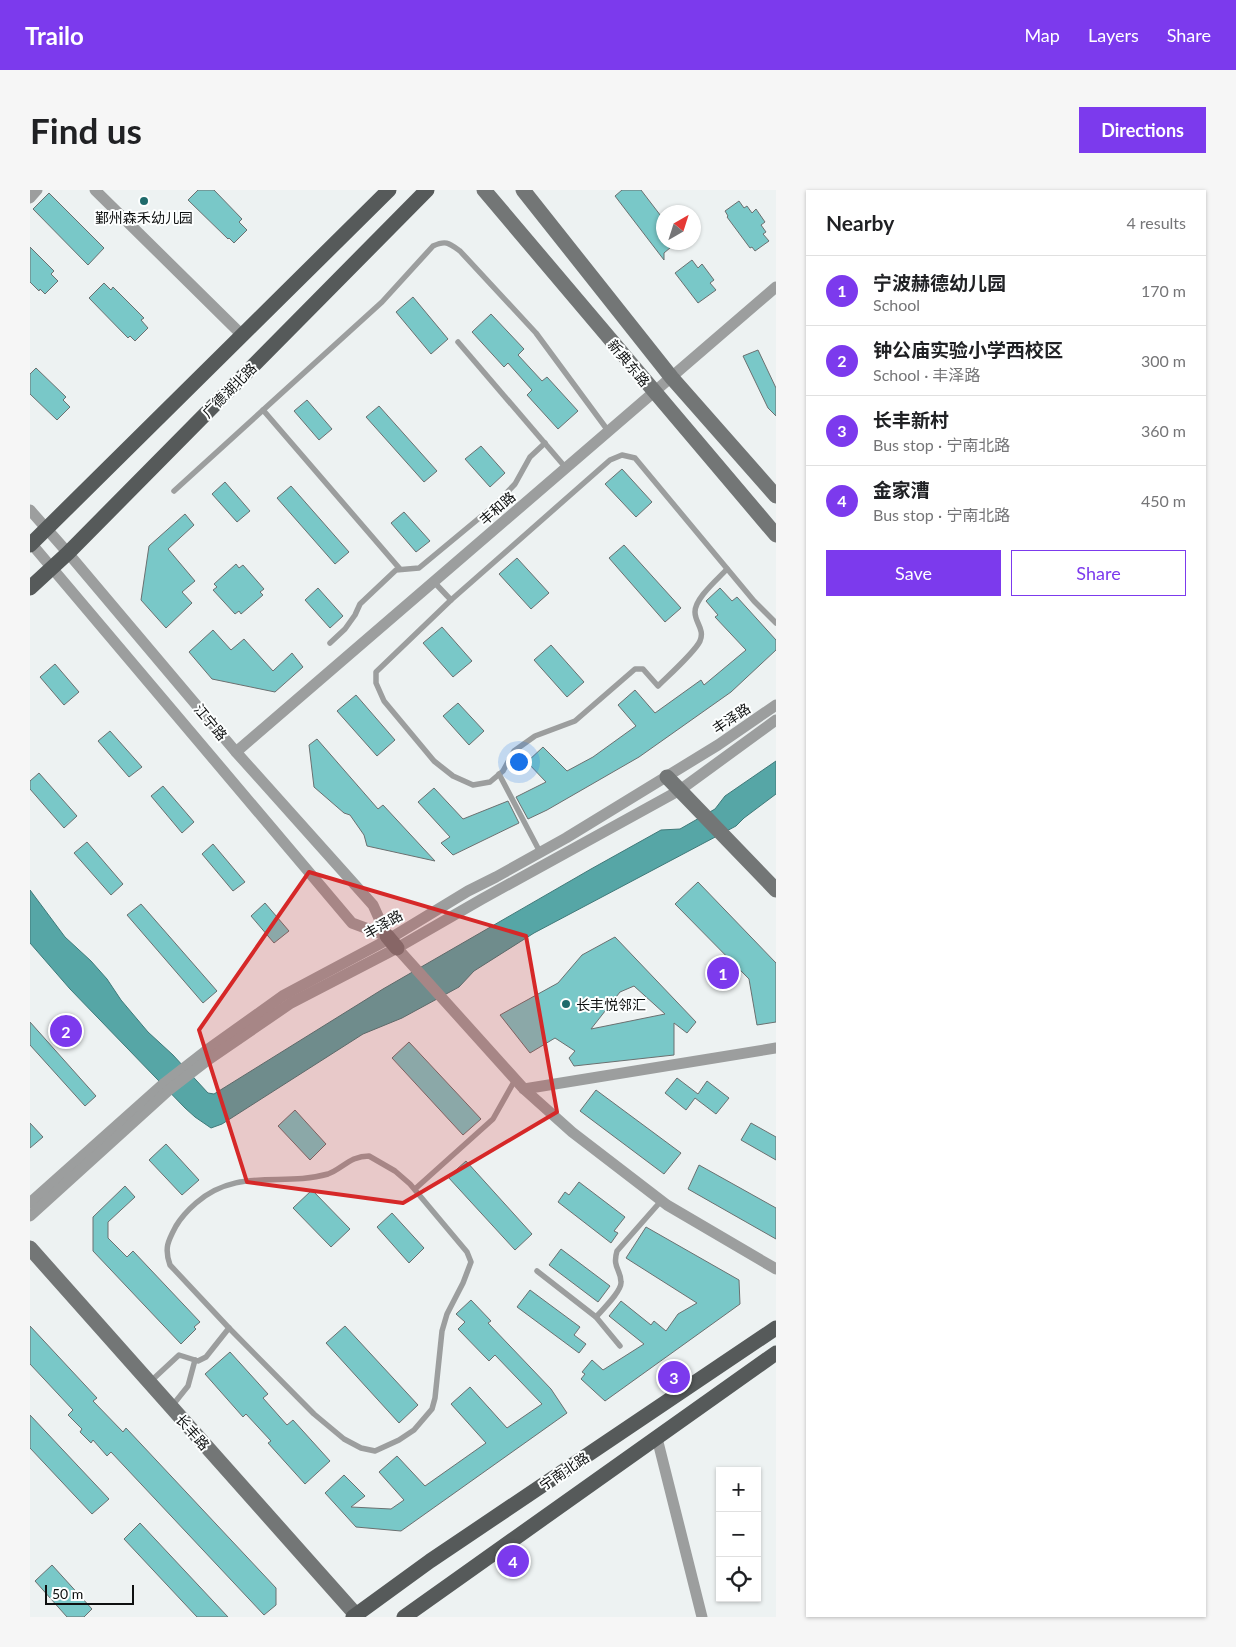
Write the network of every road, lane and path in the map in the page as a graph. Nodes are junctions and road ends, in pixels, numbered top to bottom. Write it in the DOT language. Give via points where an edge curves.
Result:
graph roads {
  1 [pos="37,190"];
  2 [pos="95,190"];
  3 [pos="389,190"];
  4 [pos="427,190"];
  5 [pos="484,190"];
  6 [pos="523,190"];
  7 [pos="30,198"];
  8 [pos="776,287"];
  9 [pos="243,336"];
  10 [pos="458,342"];
  11 [pos="672,378"];
  12 [pos="654,393"];
  13 [pos="263,410"];
  14 [pos="609,432"];
  15 [pos="545,444"];
  16 [pos="566,468"];
  17 [pos="174,491"];
  18 [pos="776,496"];
  19 [pos="30,510"];
  20 [pos="47,529"];
  21 [pos="776,535"];
  22 [pos="31,543"];
  23 [pos="68,553"];
  24 [pos="53,567"];
  25 [pos="400,569"];
  26 [pos="727,569"];
  27 [pos="434,582"];
  28 [pos="30,588"];
  29 [pos="451,600"];
  30 [pos="776,623"];
  31 [pos="330,643"];
  32 [pos="776,705"];
  33 [pos="776,720"];
  34 [pos="236,752"];
  35 [pos="499,774"];
  36 [pos="667,777"];
  37 [pos="680,790"];
  38 [pos="540,852"];
  39 [pos="776,890"];
  40 [pos="391,941"];
  41 [pos="776,1048"];
  42 [pos="515,1080"];
  43 [pos="165,1088"];
  44 [pos="524,1089"];
  45 [pos="414,1189"];
  46 [pos="661,1201"];
  47 [pos="30,1203"];
  48 [pos="30,1216"];
  49 [pos="30,1248"];
  50 [pos="776,1269"];
  51 [pos="537,1271"];
  52 [pos="596,1317"];
  53 [pos="229,1328"];
  54 [pos="776,1328"];
  55 [pos="620,1346"];
  56 [pos="776,1353"];
  57 [pos="195,1360"];
  58 [pos="149,1383"];
  59 [pos="171,1407"];
  60 [pos="657,1438"];
  61 [pos="356,1617"];
  62 [pos="404,1617"];
  63 [pos="702,1617"];
  1 -- 7 [label="street"];
  2 -- 9 [label="street"];
  3 -- 9 [label="main road, 广德湖北路"];
  4 -- 23 [label="main road, 广德湖北路"];
  5 -- 12 [label="main road, 新典东路"];
  6 -- 11 [label="main road, 新典东路"];
  8 -- 11 [label="street, 丰和路"];
  9 -- 20 [label="main road, 广德湖北路"];
  10 -- 15 [label="lane"];
  11 -- 12 [label="street, 丰和路"];
  11 -- 18 [label="main road, 新典东路"];
  12 -- 14 [label="street, 丰和路"];
  12 -- 21 [label="main road, 新典东路"];
  13 -- 14 [label="lane" via="382,302 433,246 441,242 449,243 460,251 536,333"];
  13 -- 17 [label="lane"];
  13 -- 25 [label="lane"];
  14 -- 16 [label="street, 丰和路"];
  15 -- 16 [label="lane"];
  15 -- 25 [label="lane" via="530,457 515,484 495,505 419,568"];
  16 -- 27 [label="street, 丰和路"];
  19 -- 20 [label="street, 江宁路"];
  20 -- 22 [label="main road, 广德湖北路"];
  20 -- 23 [label="street, 江宁路"];
  22 -- 24 [label="street, 江宁路"];
  23 -- 24 [label="main road, 广德湖北路"];
  23 -- 34 [label="street, 江宁路"];
  24 -- 28 [label="main road, 广德湖北路"];
  24 -- 40 [label="street, 江宁路" via="352,923"];
  25 -- 31 [label="lane" via="360,604 345,629"];
  26 -- 29 [label="lane" via="634,458 622,455 610,460"];
  26 -- 30 [label="lane"];
  26 -- 35 [label="lane" via="697,602 695,613 702,630 700,642 658,686 643,669 635,669 575,721 535,736 514,751"];
  27 -- 29 [label="lane"];
  27 -- 34 [label="street, 丰和路"];
  29 -- 35 [label="lane" via="376,672 376,683 390,708 434,761 453,776 473,785 490,782"];
  32 -- 36 [label="street, 丰泽路"];
  33 -- 37 [label="street, 丰泽路"];
  34 -- 40 [label="street, 江宁路" via="373,905"];
  35 -- 38 [label="lane"];
  36 -- 37 [label="main road"];
  36 -- 38 [label="street, 丰泽路"];
  37 -- 39 [label="main road"];
  37 -- 40 [label="street, 丰泽路" via="482,899"];
  38 -- 40 [label="street, 丰泽路" via="468,891"];
  40 -- 42 [label="street"];
  40 -- 43 [label="street, 丰泽路" via="291,1003"];
  40 -- 43 [label="street, 丰泽路" via="284,995 207,1050"];
  41 -- 44 [label="street"];
  42 -- 44 [label="street"];
  42 -- 45 [label="lane" via="494,1119"];
  43 -- 47 [label="street, 丰泽路"];
  43 -- 48 [label="street, 丰泽路"];
  44 -- 46 [label="street" via="572,1132"];
  45 -- 53 [label="lane" via="395,1171 369,1156 356,1158 329,1174 249,1180 219,1188 203,1198 182,1216 170,1236 166,1253 170,1265"];
  45 -- 53 [label="lane" via="467,1252 471,1262 442,1331 432,1409 414,1430 375,1451 344,1439 314,1414"];
  46 -- 50 [label="street"];
  46 -- 52 [label="lane" via="617,1251 614,1260 622,1282"];
  49 -- 58 [label="main road, 长丰路"];
  51 -- 52 [label="lane"];
  52 -- 55 [label="lane"];
  53 -- 57 [label="lane" via="206,1357"];
  54 -- 61 [label="main road, 宁南北路" via="430,1561"];
  56 -- 60 [label="main road, 宁南北路"];
  57 -- 58 [label="lane" via="179,1355"];
  57 -- 59 [label="lane" via="188,1386"];
  58 -- 59 [label="main road, 长丰路"];
  59 -- 61 [label="main road, 长丰路"];
  60 -- 62 [label="main road, 宁南北路"];
  60 -- 63 [label="street"];
}
